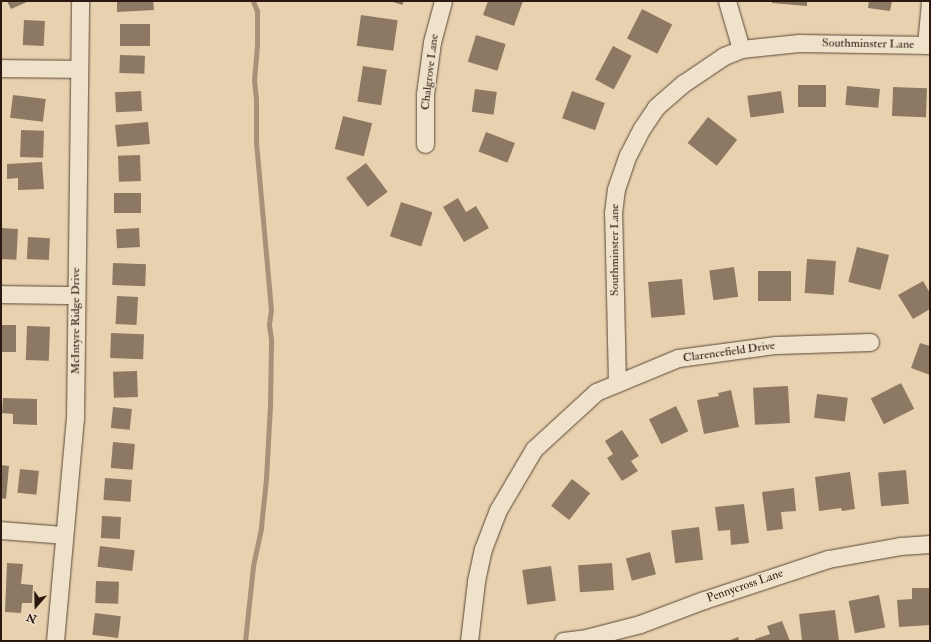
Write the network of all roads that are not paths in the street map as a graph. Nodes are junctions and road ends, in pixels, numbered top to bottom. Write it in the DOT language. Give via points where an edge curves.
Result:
graph roads {
  1 [pos="80,1"];
  2 [pos="444,1"];
  3 [pos="727,1"];
  4 [pos="930,2"];
  5 [pos="928,45"];
  6 [pos="741,49"];
  7 [pos="1,68"];
  8 [pos="79,69"];
  9 [pos="425,144"];
  10 [pos="1,294"];
  11 [pos="76,295"];
  12 [pos="870,342"];
  13 [pos="617,384"];
  14 [pos="1,530"];
  15 [pos="64,535"];
  16 [pos="930,544"];
  17 [pos="55,641"];
  18 [pos="469,641"];
  19 [pos="563,641"];
  1 -- 8 [label="street, McIntyre Ridge Drive"];
  2 -- 9 [label="street, Chalgrove Lane" via="432,42 425,94"];
  3 -- 6 [label="street"];
  4 -- 5 [label="street"];
  5 -- 6 [label="street, Southminster Lane" via="799,43"];
  6 -- 13 [label="street, Southminster Lane" via="724,56 684,83 656,107 642,128 620,177 613,213"];
  7 -- 8 [label="street"];
  8 -- 11 [label="street, McIntyre Ridge Drive"];
  10 -- 11 [label="street"];
  11 -- 15 [label="street, McIntyre Ridge Drive" via="75,419"];
  12 -- 13 [label="street, Clarencefield Drive" via="776,345 678,358"];
  13 -- 18 [label="street, Clarencefield Drive" via="596,392 534,449 498,510 483,549 476,581"];
  14 -- 15 [label="street"];
  15 -- 17 [label="street, McIntyre Ridge Drive"];
  16 -- 19 [label="street, Pennycross Lane" via="900,546 828,559 640,624 586,638"];
}
